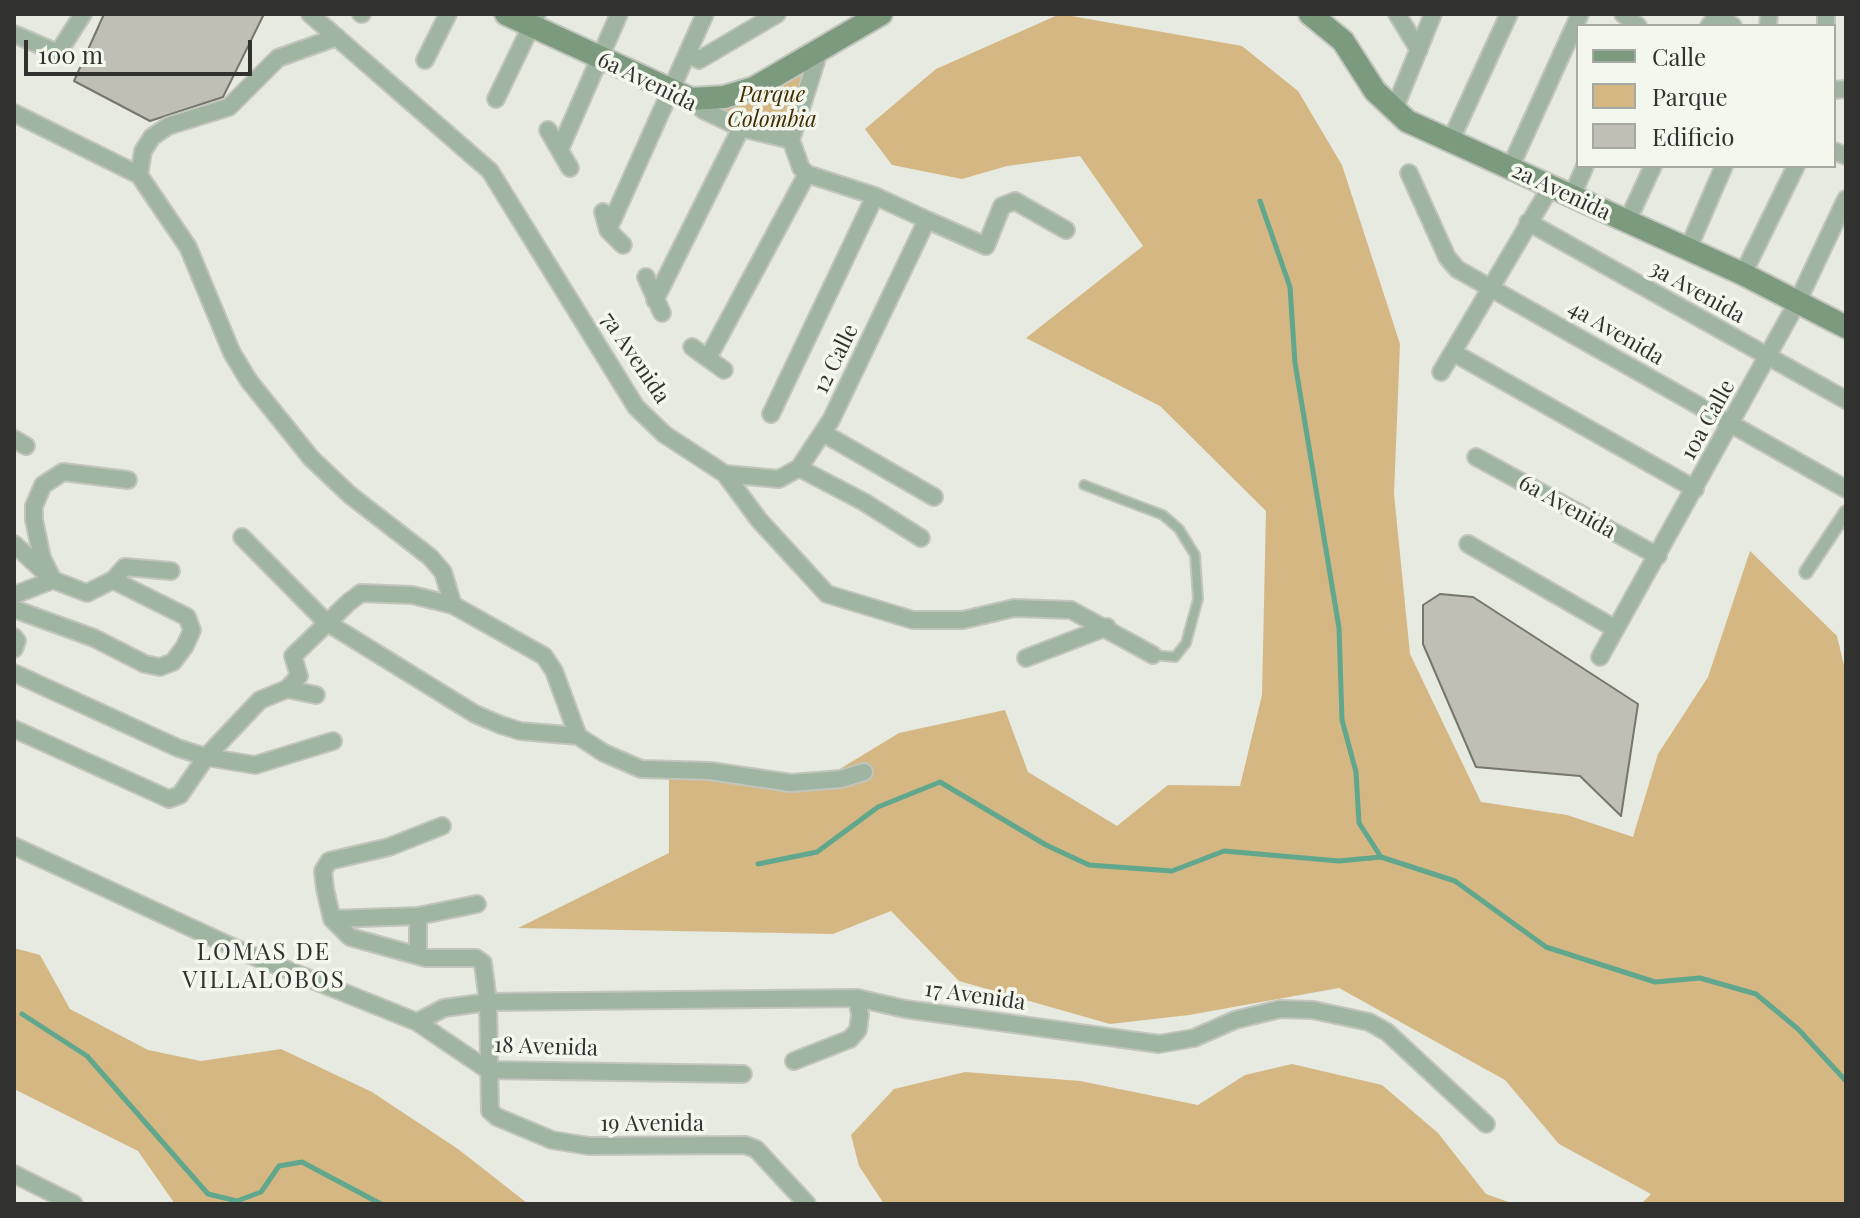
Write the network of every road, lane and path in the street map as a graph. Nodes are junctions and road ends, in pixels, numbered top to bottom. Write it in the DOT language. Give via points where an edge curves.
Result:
graph roads {
  1 [pos="82,14"];
  2 [pos="310,14"];
  3 [pos="448,14"];
  4 [pos="506,14"];
  5 [pos="619,14"];
  6 [pos="705,14"];
  7 [pos="777,14"];
  8 [pos="881,14"];
  9 [pos="1310,14"];
  10 [pos="1397,14"];
  11 [pos="1433,14"];
  12 [pos="1509,14"];
  13 [pos="1580,14"];
  14 [pos="534,20"];
  15 [pos="1710,24"];
  16 [pos="1730,24"];
  17 [pos="14,34"];
  18 [pos="337,37"];
  19 [pos="820,49"];
  20 [pos="1419,50"];
  21 [pos="688,53"];
  22 [pos="598,58"];
  23 [pos="425,60"];
  24 [pos="669,91"];
  25 [pos="496,99"];
  26 [pos="691,99"];
  27 [pos="1394,110"];
  28 [pos="14,113"];
  29 [pos="741,128"];
  30 [pos="548,130"];
  31 [pos="1451,140"];
  32 [pos="794,147"];
  33 [pos="560,149"];
  34 [pos="570,168"];
  35 [pos="1510,168"];
  36 [pos="1584,168"];
  37 [pos="1652,168"];
  38 [pos="1723,168"];
  39 [pos="1795,168"];
  40 [pos="1409,173"];
  41 [pos="807,174"];
  42 [pos="139,175"];
  43 [pos="1550,188"];
  44 [pos="875,196"];
  45 [pos="1571,198"];
  46 [pos="1846,199"];
  47 [pos="603,212"];
  48 [pos="927,220"];
  49 [pos="1528,222"];
  50 [pos="1627,222"];
  51 [pos="608,230"];
  52 [pos="1066,230"];
  53 [pos="623,245"];
  54 [pos="1688,249"];
  55 [pos="1743,274"];
  56 [pos="646,277"];
  57 [pos="1491,287"];
  58 [pos="1798,301"];
  59 [pos="1846,327"];
  60 [pos="692,347"];
  61 [pos="1454,353"];
  62 [pos="1768,357"];
  63 [pos="708,358"];
  64 [pos="724,370"];
  65 [pos="1441,372"];
  66 [pos="1846,400"];
  67 [pos="771,414"];
  68 [pos="1731,424"];
  69 [pos="823,433"];
  70 [pos="1476,457"];
  71 [pos="799,468"];
  72 [pos="725,474"];
  73 [pos="128,480"];
  74 [pos="1084,485"];
  75 [pos="1695,489"];
  76 [pos="1846,489"];
  77 [pos="934,497"];
  78 [pos="1846,512"];
  79 [pos="242,537"];
  80 [pos="921,538"];
  81 [pos="14,544"];
  82 [pos="1468,544"];
  83 [pos="1658,556"];
  84 [pos="171,571"];
  85 [pos="1806,572"];
  86 [pos="53,580"];
  87 [pos="113,580"];
  88 [pos="14,598"];
  89 [pos="453,605"];
  90 [pos="14,609"];
  91 [pos="34,617"];
  92 [pos="14,619"];
  93 [pos="326,622"];
  94 [pos="1107,627"];
  95 [pos="1614,628"];
  96 [pos="14,637"];
  97 [pos="14,649"];
  98 [pos="1160,657"];
  99 [pos="1600,657"];
  100 [pos="1026,658"];
  101 [pos="14,673"];
  102 [pos="287,689"];
  103 [pos="316,695"];
  104 [pos="14,729"];
  105 [pos="578,736"];
  106 [pos="333,741"];
  107 [pos="206,757"];
  108 [pos="864,772"];
  109 [pos="442,826"];
  110 [pos="14,846"];
  111 [pos="477,904"];
  112 [pos="418,916"];
  113 [pos="332,919"];
  114 [pos="418,956"];
  115 [pos="857,998"];
  116 [pos="488,1002"];
  117 [pos="417,1022"];
  118 [pos="794,1061"];
  119 [pos="488,1070"];
  120 [pos="743,1074"];
  121 [pos="1486,1124"];
  122 [pos="14,1174"];
  123 [pos="74,1204"];
  124 [pos="807,1204"];
  1 -- 17 [label="street" via="58,53"];
  2 -- 18 [label="street, 7a Avenida"];
  3 -- 23 [label="street"];
  4 -- 14 [label="main road, 6a Avenida"];
  5 -- 22 [label="street"];
  6 -- 21 [label="street"];
  7 -- 21 [label="street" via="699,60"];
  8 -- 19 [label="main road"];
  9 -- 27 [label="main road, 2a Avenida" via="1343,41"];
  10 -- 20 [label="street"];
  11 -- 20 [label="street"];
  12 -- 31 [label="street"];
  13 -- 35 [label="street"];
  14 -- 22 [label="main road, 6a Avenida"];
  14 -- 25 [label="street"];
  15 -- 16 [label="street" via="1718,14"];
  18 -- 42 [label="street" via="278,58 229,107 168,126 152,137"];
  18 -- 72 [label="street, 7a Avenida" via="490,171 636,407 664,434"];
  19 -- 26 [label="main road" via="742,93"];
  19 -- 32 [label="street"];
  20 -- 27 [label="street"];
  21 -- 24 [label="street"];
  22 -- 24 [label="main road, 6a Avenida"];
  22 -- 33 [label="street"];
  24 -- 26 [label="main road, 6a Avenida"];
  24 -- 51 [label="street"];
  26 -- 29 [label="street, 6a Avenida"];
  27 -- 31 [label="main road, 2a Avenida"];
  28 -- 42 [label="street"];
  29 -- 32 [label="street, 6a Avenida"];
  29 -- 56 [label="street" via="659,307"];
  30 -- 33 [label="street"];
  31 -- 35 [label="main road, 2a Avenida"];
  32 -- 41 [label="street"];
  33 -- 34 [label="street"];
  35 -- 43 [label="main road, 2a Avenida"];
  36 -- 45 [label="street"];
  37 -- 50 [label="street"];
  38 -- 54 [label="street"];
  39 -- 55 [label="street"];
  40 -- 57 [label="street, 4a Avenida" via="1452,264"];
  41 -- 44 [label="street"];
  41 -- 63 [label="street"];
  42 -- 89 [label="street" via="188,247 249,381 311,458 430,557 443,572"];
  43 -- 45 [label="main road, 2a Avenida"];
  43 -- 49 [label="street"];
  44 -- 48 [label="street"];
  44 -- 67 [label="street"];
  45 -- 50 [label="main road, 2a Avenida"];
  46 -- 58 [label="street, 10a Calle"];
  47 -- 51 [label="street"];
  48 -- 52 [label="street" via="986,246 1009,201"];
  48 -- 69 [label="street, 12 Calle"];
  49 -- 57 [label="street"];
  49 -- 62 [label="street, 3a Avenida"];
  50 -- 54 [label="main road, 2a Avenida"];
  51 -- 53 [label="street"];
  54 -- 55 [label="main road, 2a Avenida"];
  55 -- 58 [label="main road, 2a Avenida"];
  57 -- 61 [label="street"];
  57 -- 68 [label="street, 4a Avenida"];
  58 -- 59 [label="main road, 2a Avenida"];
  58 -- 62 [label="street, 10a Calle"];
  60 -- 63 [label="street"];
  61 -- 65 [label="street"];
  61 -- 75 [label="street"];
  62 -- 66 [label="street, 3a Avenida"];
  62 -- 68 [label="street, 10a Calle"];
  63 -- 64 [label="street"];
  68 -- 75 [label="street, 10a Calle"];
  68 -- 76 [label="street, 4a Avenida"];
  69 -- 71 [label="street, 12 Calle"];
  69 -- 77 [label="street"];
  70 -- 83 [label="street, 6a Avenida"];
  71 -- 72 [label="street" via="779,479"];
  71 -- 80 [label="street"];
  72 -- 94 [label="street, 7a Avenida" via="827,594 913,620 963,620 1014,608 1071,610"];
  73 -- 86 [label="street" via="63,472 43,485 34,520"];
  74 -- 98 [label="lane" via="1163,515 1190,545 1199,577 1198,599 1181,653"];
  75 -- 83 [label="street, 10a Calle"];
  78 -- 85 [label="street"];
  79 -- 93 [label="street"];
  81 -- 86 [label="street"];
  82 -- 95 [label="street"];
  83 -- 95 [label="street, 10a Calle"];
  84 -- 87 [label="street" via="131,566 119,569"];
  86 -- 87 [label="street" via="87,593"];
  86 -- 88 [label="street"];
  87 -- 91 [label="street" via="187,617 192,630 173,662 160,667 145,664 94,638"];
  88 -- 91 [label="street"];
  89 -- 93 [label="street" via="388,591 361,593"];
  89 -- 105 [label="street" via="544,656"];
  90 -- 91 [label="street"];
  91 -- 92 [label="street"];
  93 -- 102 [label="street" via="293,656 299,676"];
  93 -- 105 [label="street" via="475,714 520,731"];
  94 -- 98 [label="street, 7a Avenida"];
  94 -- 100 [label="street"];
  95 -- 99 [label="street, 10a Calle"];
  96 -- 97 [label="street"];
  101 -- 107 [label="street"];
  102 -- 103 [label="street"];
  102 -- 107 [label="street" via="260,700"];
  104 -- 107 [label="street" via="169,799 180,795"];
  105 -- 108 [label="street" via="641,769 710,771 791,783"];
  106 -- 107 [label="street" via="255,765"];
  109 -- 113 [label="street" via="389,847 329,861 323,871"];
  110 -- 117 [label="street, 18 Avenida" via="248,954"];
  111 -- 112 [label="street"];
  112 -- 113 [label="street"];
  112 -- 114 [label="street"];
  113 -- 114 [label="street" via="350,937"];
  114 -- 116 [label="street" via="476,958 483,963"];
  115 -- 116 [label="street, 17 Avenida"];
  115 -- 118 [label="street" via="858,1030 850,1039"];
  115 -- 121 [label="street, 17 Avenida" via="1159,1044 1280,1009 1344,1015 1387,1032"];
  116 -- 117 [label="street, 17 Avenida" via="444,1008"];
  116 -- 119 [label="street"];
  117 -- 119 [label="street, 18 Avenida"];
  119 -- 120 [label="street, 18 Avenida"];
  119 -- 124 [label="street, 19 Avenida" via="490,1111 497,1117 552,1140 589,1146 745,1145 756,1149"];
  122 -- 123 [label="street"];
}
